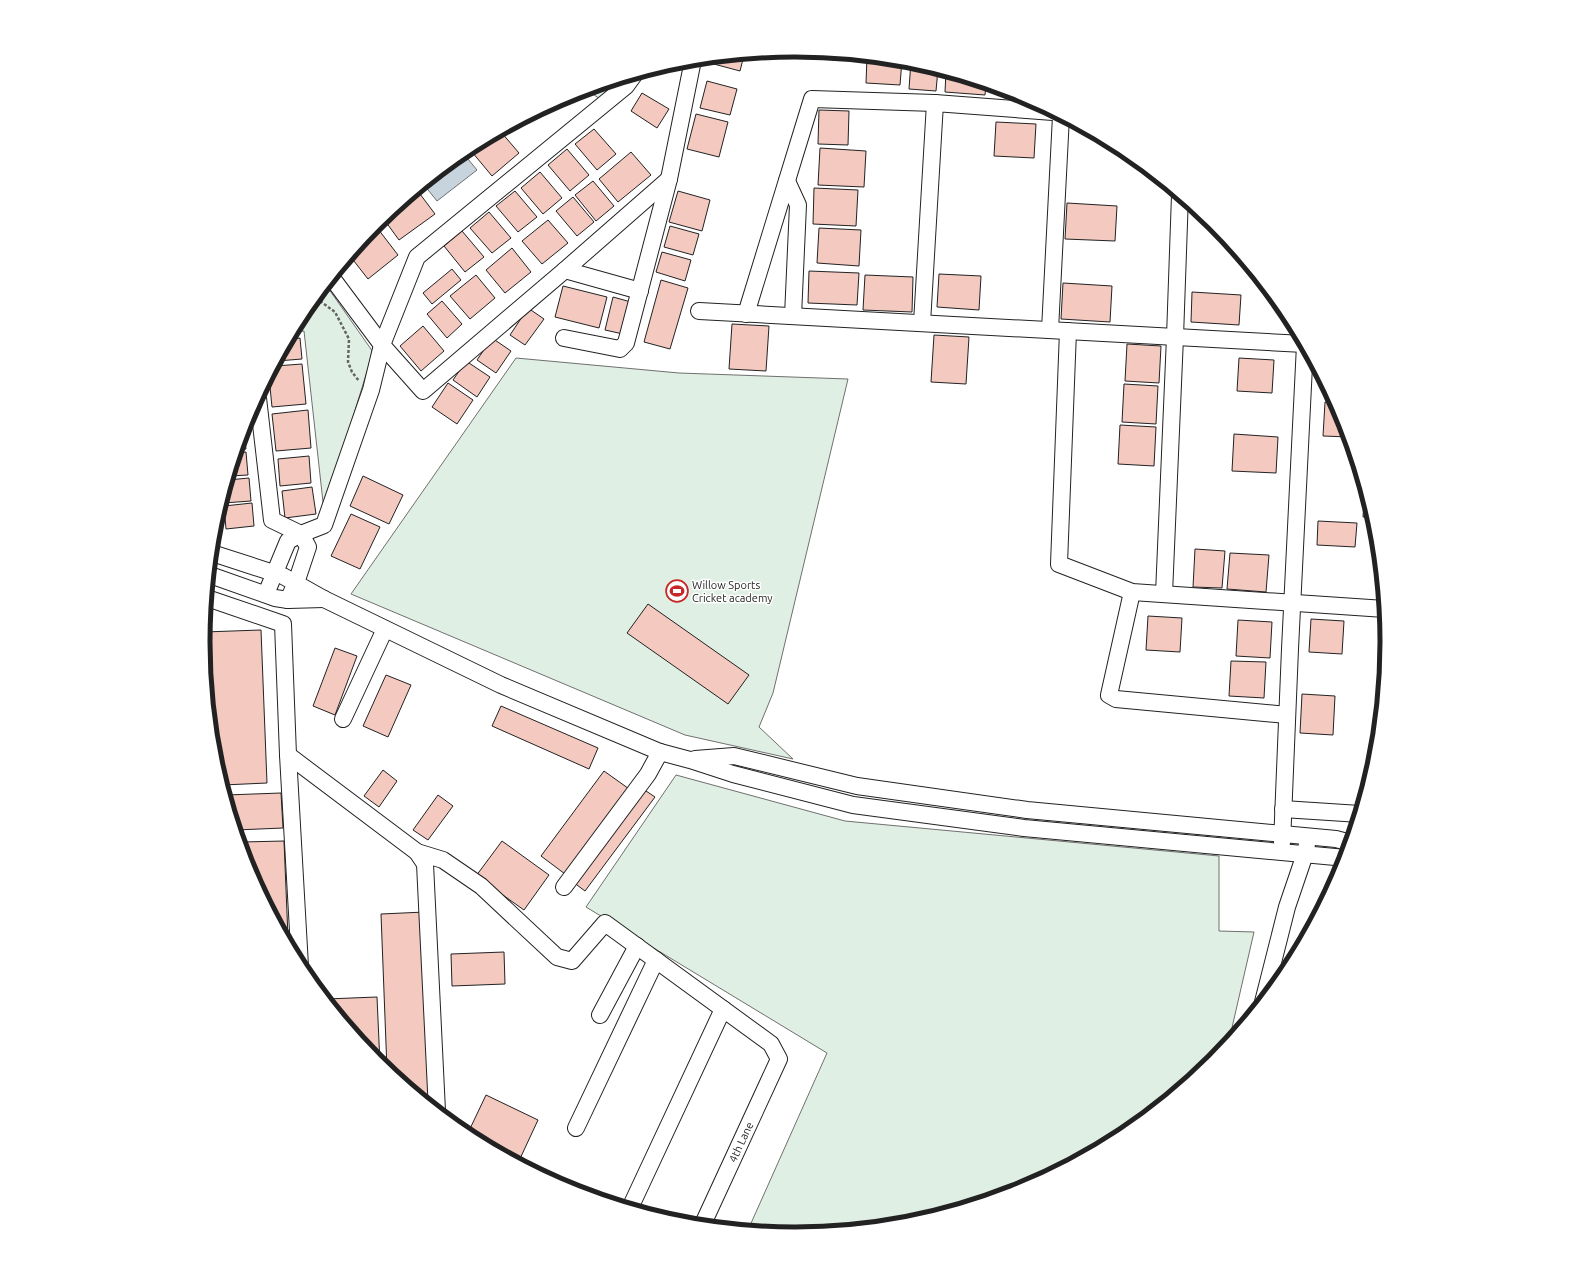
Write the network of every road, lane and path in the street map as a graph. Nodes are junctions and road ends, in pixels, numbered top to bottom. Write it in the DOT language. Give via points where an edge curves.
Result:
graph roads {
  1 [pos="692,66"];
  2 [pos="629,81"];
  3 [pos="935,103"];
  4 [pos="1041,111"];
  5 [pos="1061,121"];
  6 [pos="669,179"];
  7 [pos="787,181"];
  8 [pos="1180,200"];
  9 [pos="565,270"];
  10 [pos="335,281"];
  11 [pos="640,291"];
  12 [pos="320,301"];
  13 [pos="699,311"];
  14 [pos="746,314"];
  15 [pos="793,316"];
  16 [pos="922,323"];
  17 [pos="1050,330"];
  18 [pos="1068,331"];
  19 [pos="1175,337"];
  20 [pos="564,338"];
  21 [pos="382,344"];
  22 [pos="1299,344"];
  23 [pos="1305,353"];
  24 [pos="371,390"];
  25 [pos="259,408"];
  26 [pos="301,534"];
  27 [pos="217,555"];
  28 [pos="274,573"];
  29 [pos="214,576"];
  30 [pos="296,583"];
  31 [pos="1132,592"];
  32 [pos="266,594"];
  33 [pos="1164,594"];
  34 [pos="211,600"];
  35 [pos="288,600"];
  36 [pos="324,600"];
  37 [pos="1292,603"];
  38 [pos="1380,609"];
  39 [pos="385,629"];
  40 [pos="1287,715"];
  41 [pos="343,719"];
  42 [pos="660,752"];
  43 [pos="288,755"];
  44 [pos="690,760"];
  45 [pos="1283,809"];
  46 [pos="1355,814"];
  47 [pos="1283,834"];
  48 [pos="1308,836"];
  49 [pos="1346,842"];
  50 [pos="417,852"];
  51 [pos="1281,852"];
  52 [pos="1305,854"];
  53 [pos="1340,857"];
  54 [pos="564,887"];
  55 [pos="637,946"];
  56 [pos="299,953"];
  57 [pos="656,960"];
  58 [pos="1266,991"];
  59 [pos="723,1009"];
  60 [pos="600,1015"];
  61 [pos="437,1105"];
  62 [pos="576,1128"];
  63 [pos="632,1204"];
  64 [pos="704,1221"];
  1 -- 6 [label="street"];
  2 -- 21 [label="street" via="417,257"];
  3 -- 4 [label="street"];
  3 -- 7 [label="street" via="812,99"];
  3 -- 16 [label="street"];
  5 -- 17 [label="street"];
  6 -- 9 [label="street"];
  6 -- 11 [label="street"];
  7 -- 14 [label="street"];
  7 -- 15 [label="street" via="798,205"];
  8 -- 19 [label="street"];
  9 -- 11 [label="street"];
  9 -- 21 [label="street" via="423,391"];
  10 -- 21 [label="street"];
  11 -- 20 [label="street" via="623,348"];
  12 -- 24 [label="path" via="335,312 349,339 350,367 359,381"];
  13 -- 14 [label="street"];
  14 -- 15 [label="street"];
  15 -- 16 [label="street"];
  16 -- 17 [label="street"];
  17 -- 18 [label="street"];
  18 -- 19 [label="street"];
  18 -- 31 [label="street" via="1059,564"];
  19 -- 22 [label="street"];
  19 -- 33 [label="street"];
  21 -- 24 [label="street"];
  23 -- 37 [label="street"];
  24 -- 26 [label="street" via="324,525"];
  25 -- 26 [label="street" via="272,520"];
  26 -- 28 [label="street" via="288,541"];
  26 -- 30 [label="street" via="308,547"];
  27 -- 28 [label="street"];
  28 -- 30 [label="street"];
  28 -- 32 [label="street"];
  29 -- 32 [label="street"];
  30 -- 35 [label="street"];
  30 -- 36 [label="street"];
  31 -- 33 [label="street"];
  31 -- 40 [label="street" via="1109,695 1116,699"];
  32 -- 35 [label="street"];
  33 -- 37 [label="street"];
  34 -- 43 [label="street" via="283,624"];
  35 -- 36 [label="street"];
  36 -- 39 [label="street"];
  37 -- 38 [label="street"];
  37 -- 40 [label="street"];
  39 -- 41 [label="street"];
  39 -- 42 [label="street" via="501,685"];
  40 -- 45 [label="street"];
  42 -- 44 [label="street"];
  42 -- 54 [label="street" via="648,774"];
  43 -- 50 [label="street"];
  43 -- 56 [label="street"];
  44 -- 47 [label="street" via="734,756 857,786 1027,810"];
  44 -- 51 [label="street" via="733,774 853,804 1024,828"];
  45 -- 46 [label="street"];
  45 -- 47 [label="street"];
  47 -- 48 [label="street"];
  47 -- 51 [label="street"];
  48 -- 49 [label="street"];
  48 -- 52 [label="street"];
  50 -- 55 [label="street" via="443,860 481,886 557,956 572,961 605,922"];
  50 -- 61 [label="street" via="425,864 426,873"];
  51 -- 52 [label="street"];
  52 -- 53 [label="street"];
  52 -- 58 [label="street" via="1287,907"];
  55 -- 57 [label="street"];
  55 -- 60 [label="street"];
  57 -- 59 [label="street"];
  57 -- 62 [label="street"];
  59 -- 63 [label="street"];
  59 -- 64 [label="street, 4th Lane" via="771,1044 779,1059"];
}
